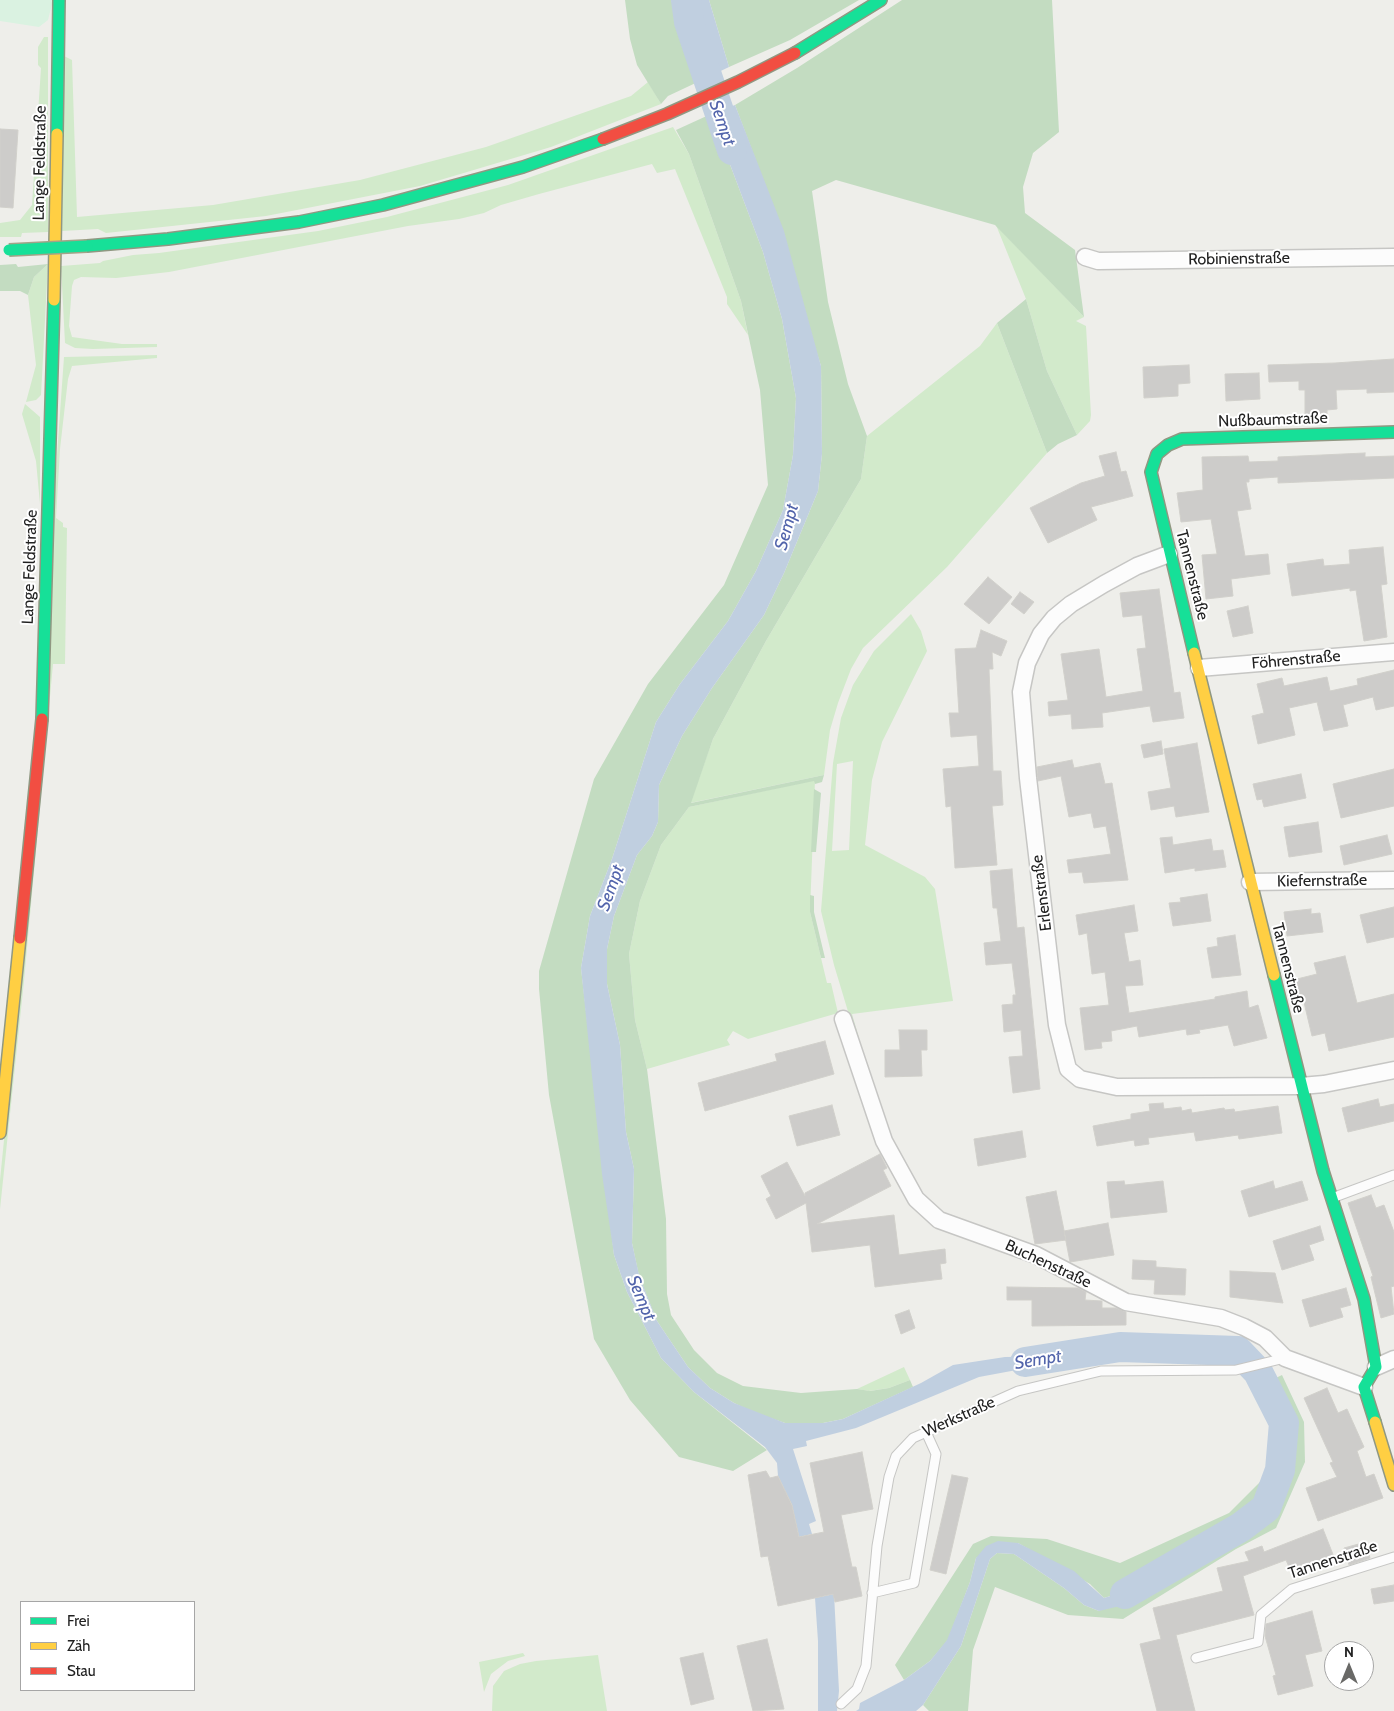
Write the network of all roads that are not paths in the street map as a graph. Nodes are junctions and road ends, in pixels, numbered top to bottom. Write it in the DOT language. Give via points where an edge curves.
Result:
graph roads {
  1 [pos="59,0"];
  2 [pos="881,0"];
  3 [pos="4,250"];
  4 [pos="1085,257"];
  5 [pos="1394,257"];
  6 [pos="1394,432"];
  7 [pos="1157,454"];
  8 [pos="1169,554"];
  9 [pos="1394,652"];
  10 [pos="1199,668"];
  11 [pos="1394,880"];
  12 [pos="1250,882"];
  13 [pos="843,1019"];
  14 [pos="1394,1070"];
  15 [pos="1301,1086"];
  16 [pos="0,1133"];
  17 [pos="1394,1175"];
  18 [pos="1332,1198"];
  19 [pos="1285,1358"];
  20 [pos="1394,1359"];
  21 [pos="1376,1366"];
  22 [pos="1364,1387"];
  23 [pos="926,1432"];
  24 [pos="1394,1485"];
  25 [pos="1394,1557"];
  26 [pos="872,1592"];
  27 [pos="1196,1658"];
  28 [pos="841,1704"];
  1 -- 16 [label="street, Lange Feldstraße" via="43,707"];
  2 -- 3 [label="street, bridge" via="791,55 738,82 627,130 523,167 383,205 255,229 87,246"];
  4 -- 5 [label="street, Robinienstraße" via="1098,261"];
  6 -- 7 [label="street, Nußbaumstraße" via="1182,439"];
  7 -- 8 [label="street, Tannenstraße" via="1151,472"];
  8 -- 10 [label="street, Tannenstraße"];
  8 -- 15 [label="street, Erlenstraße" via="1138,566 1071,604 1040,634 1027,663 1022,692 1028,778 1057,1025 1068,1070 1080,1079 1117,1087"];
  9 -- 10 [label="street, Föhrenstraße"];
  10 -- 12 [label="street, Tannenstraße"];
  11 -- 12 [label="street, Kiefernstraße"];
  12 -- 15 [label="street, Tannenstraße"];
  13 -- 19 [label="street, Buchenstraße" via="884,1141 916,1199 939,1220 1036,1255 1126,1302 1221,1318 1244,1327 1265,1338"];
  14 -- 15 [label="street, Erlenstraße"];
  15 -- 18 [label="street, Tannenstraße"];
  17 -- 18 [label="lane"];
  18 -- 21 [label="street, Tannenstraße" via="1364,1299"];
  19 -- 22 [label="street, Buchenstraße"];
  19 -- 23 [label="lane, Werkstraße" via="1236,1370 1101,1371 1018,1391"];
  20 -- 21 [label="street"];
  21 -- 22 [label="street"];
  22 -- 24 [label="street"];
  23 -- 26 [label="lane, Werkstraße" via="913,1438 896,1456 889,1477"];
  23 -- 26 [label="lane" via="936,1454 914,1583"];
  25 -- 27 [label="lane, Tannenstraße" via="1292,1589 1262,1615 1258,1642"];
  26 -- 28 [label="lane, Werkstraße" via="866,1666 857,1689"];
}
